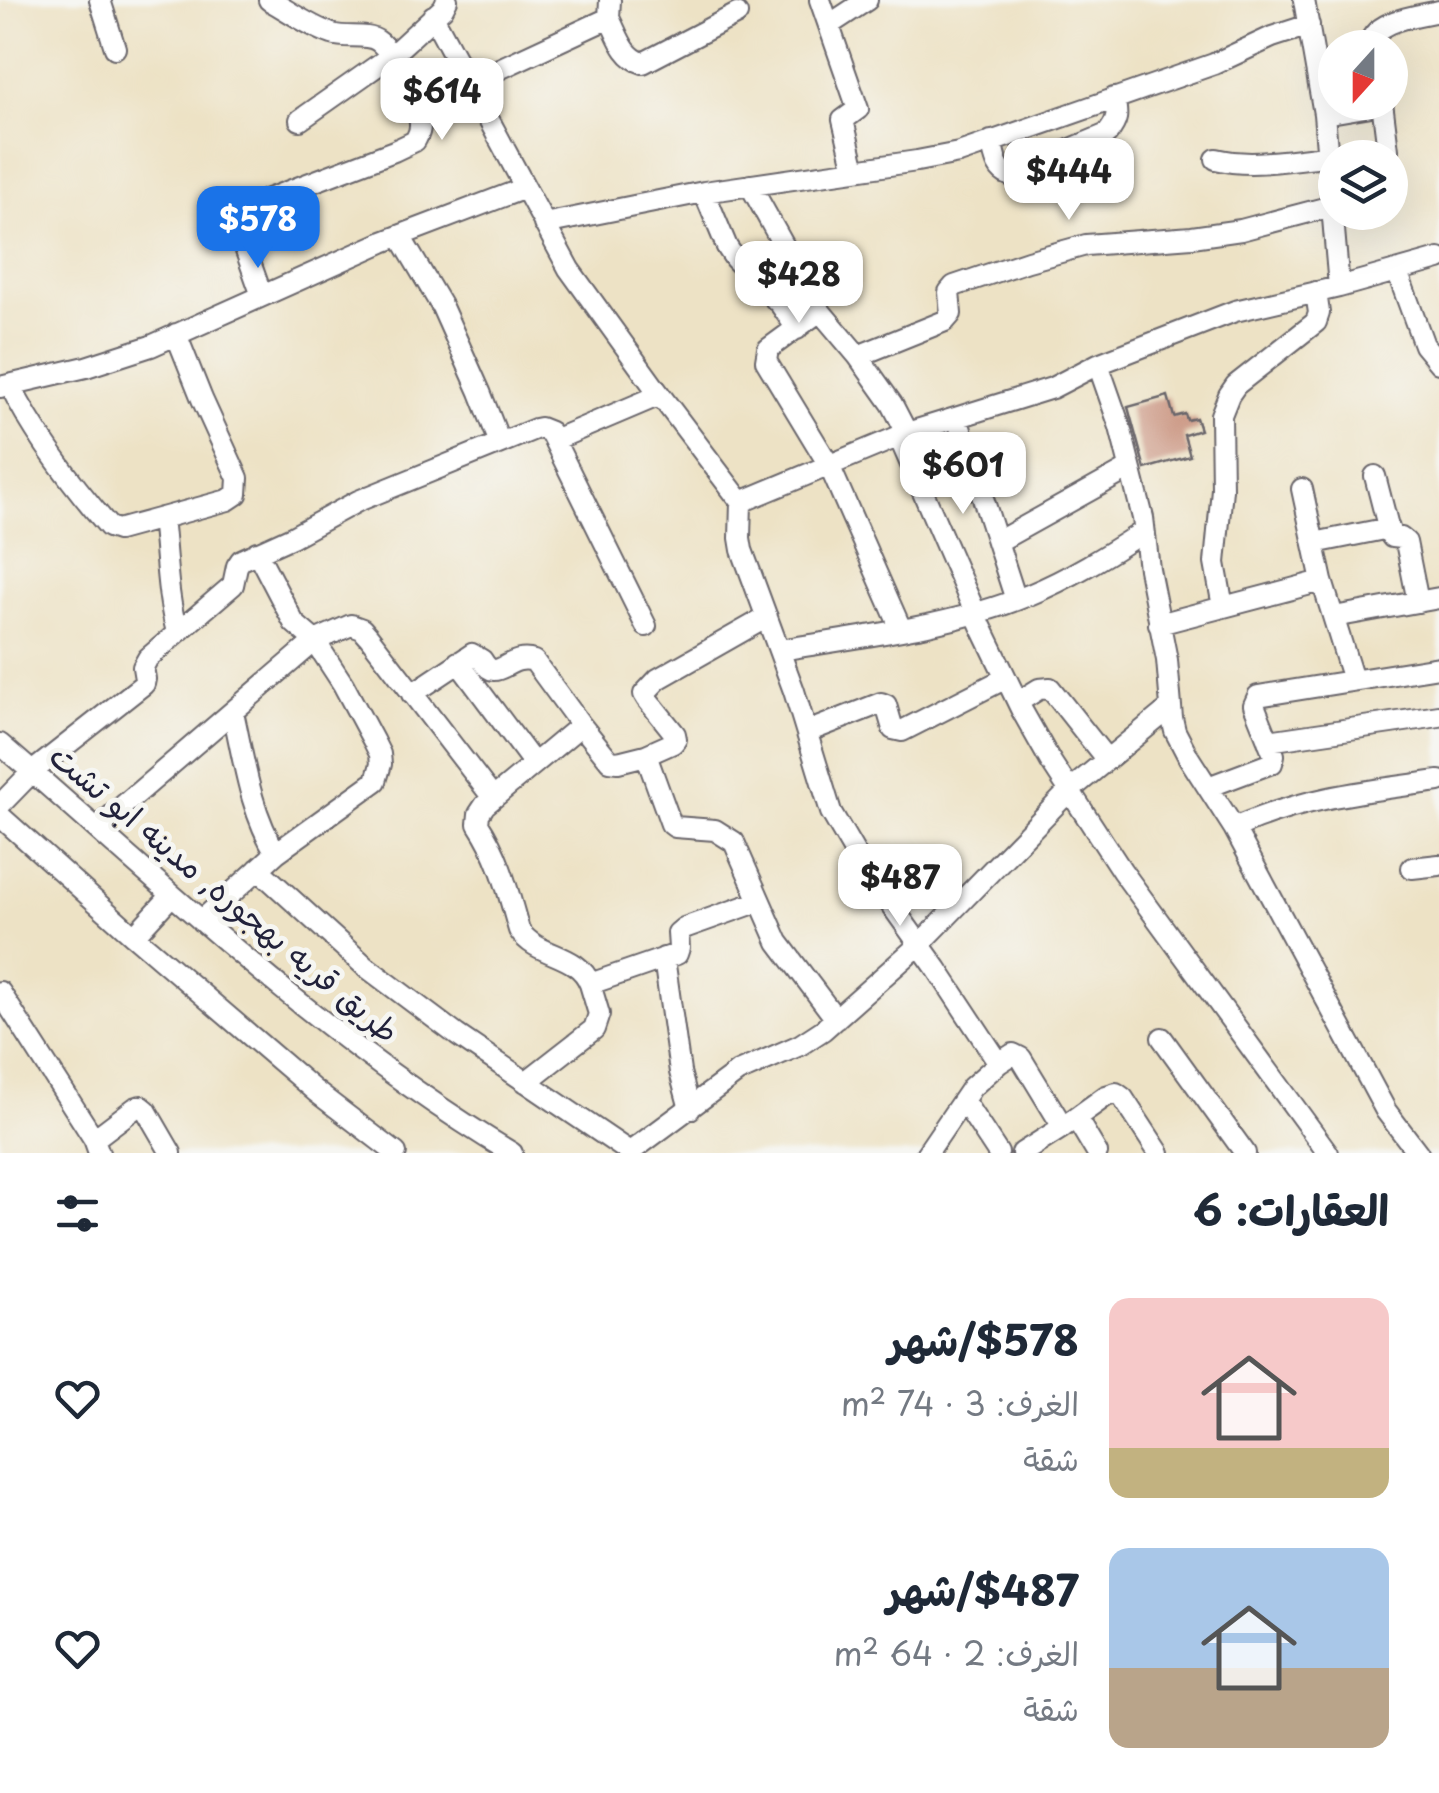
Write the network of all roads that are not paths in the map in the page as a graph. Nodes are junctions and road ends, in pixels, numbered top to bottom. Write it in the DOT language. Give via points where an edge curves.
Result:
graph roads {
  1 [pos="100,0"];
  2 [pos="269,0"];
  3 [pos="820,0"];
  4 [pos="1304,0"];
  5 [pos="860,2"];
  6 [pos="440,8"];
  7 [pos="610,9"];
  8 [pos="1439,11"];
  9 [pos="737,14"];
  10 [pos="829,24"];
  11 [pos="1309,26"];
  12 [pos="1379,30"];
  13 [pos="115,48"];
  14 [pos="391,56"];
  15 [pos="1318,79"];
  16 [pos="469,82"];
  17 [pos="1114,98"];
  18 [pos="300,120"];
  19 [pos="991,141"];
  20 [pos="1318,157"];
  21 [pos="1216,158"];
  22 [pos="855,170"];
  23 [pos="750,185"];
  24 [pos="525,188"];
  25 [pos="704,192"];
  26 [pos="1318,210"];
  27 [pos="544,224"];
  28 [pos="1334,230"];
  29 [pos="400,236"];
  30 [pos="1439,259"];
  31 [pos="1396,271"];
  32 [pos="1339,287"];
  33 [pos="1316,292"];
  34 [pos="262,296"];
  35 [pos="820,311"];
  36 [pos="797,328"];
  37 [pos="176,334"];
  38 [pos="858,356"];
  39 [pos="1439,363"];
  40 [pos="1098,364"];
  41 [pos="5,386"];
  42 [pos="660,395"];
  43 [pos="957,418"];
  44 [pos="903,435"];
  45 [pos="554,440"];
  46 [pos="500,443"];
  47 [pos="830,464"];
  48 [pos="1130,468"];
  49 [pos="1376,476"];
  50 [pos="1302,488"];
  51 [pos="741,502"];
  52 [pos="162,518"];
  53 [pos="1388,528"];
  54 [pos="1144,531"];
  55 [pos="997,542"];
  56 [pos="1314,542"];
  57 [pos="257,552"];
  58 [pos="1322,580"];
  59 [pos="1016,600"];
  60 [pos="1428,600"];
  61 [pos="1223,607"];
  62 [pos="975,614"];
  63 [pos="768,617"];
  64 [pos="1334,618"];
  65 [pos="1159,624"];
  66 [pos="646,626"];
  67 [pos="902,629"];
  68 [pos="177,632"];
  69 [pos="315,641"];
  70 [pos="780,650"];
  71 [pos="458,662"];
  72 [pos="1439,667"];
  73 [pos="1006,678"];
  74 [pos="1353,680"];
  75 [pos="412,694"];
  76 [pos="1018,702"];
  77 [pos="1170,707"];
  78 [pos="232,712"];
  79 [pos="1439,716"];
  80 [pos="581,725"];
  81 [pos="807,732"];
  82 [pos="1268,741"];
  83 [pos="0,744"];
  84 [pos="646,755"];
  85 [pos="1106,760"];
  86 [pos="534,764"];
  87 [pos="32,772"];
  88 [pos="1439,781"];
  89 [pos="1208,787"];
  90 [pos="1070,791"];
  91 [pos="492,798"];
  92 [pos="0,805"];
  93 [pos="0,816"];
  94 [pos="97,828"];
  95 [pos="1234,828"];
  96 [pos="276,853"];
  97 [pos="1439,865"];
  98 [pos="1412,868"];
  99 [pos="258,870"];
  100 [pos="172,895"];
  101 [pos="760,901"];
  102 [pos="201,922"];
  103 [pos="134,936"];
  104 [pos="920,944"];
  105 [pos="664,958"];
  106 [pos="590,984"];
  107 [pos="0,992"];
  108 [pos="836,1019"];
  109 [pos="1162,1038"];
  110 [pos="999,1062"];
  111 [pos="526,1082"];
  112 [pos="963,1100"];
  113 [pos="690,1109"];
  114 [pos="1070,1122"];
  115 [pos="96,1146"];
  116 [pos="1045,1147"];
  117 [pos="1325,1152"];
  118 [pos="171,1153"];
  119 [pos="396,1153"];
  120 [pos="512,1153"];
  121 [pos="631,1153"];
  122 [pos="927,1153"];
  123 [pos="998,1153"];
  124 [pos="1022,1153"];
  125 [pos="1097,1153"];
  126 [pos="1160,1153"];
  127 [pos="1246,1153"];
  128 [pos="1418,1153"];
  1 -- 13 [label="street"];
  2 -- 14 [label="street" via="320,30 374,38"];
  3 -- 10 [label="street"];
  4 -- 11 [label="street"];
  5 -- 10 [label="street"];
  6 -- 14 [label="street"];
  6 -- 16 [label="street"];
  7 -- 9 [label="street" via="626,52 643,63"];
  7 -- 16 [label="street"];
  8 -- 12 [label="street"];
  10 -- 22 [label="street" via="858,109 843,120"];
  11 -- 15 [label="street"];
  11 -- 17 [label="street"];
  14 -- 18 [label="street"];
  14 -- 34 [label="street" via="418,109 415,140 246,214 240,234"];
  16 -- 24 [label="street"];
  17 -- 19 [label="street"];
  17 -- 19 [label="street" via="1118,115 1106,134 1009,175 998,167"];
  19 -- 22 [label="street" via="945,156"];
  20 -- 21 [label="street" via="1250,164"];
  22 -- 23 [label="street"];
  23 -- 25 [label="street"];
  23 -- 35 [label="street"];
  24 -- 27 [label="street"];
  24 -- 29 [label="street"];
  25 -- 27 [label="street"];
  25 -- 36 [label="street" via="727,247"];
  26 -- 38 [label="street" via="1241,230 1086,244 1028,261 954,286 945,322"];
  27 -- 42 [label="street"];
  28 -- 32 [label="street"];
  29 -- 34 [label="street"];
  29 -- 46 [label="street" via="442,307"];
  30 -- 31 [label="street"];
  31 -- 32 [label="street"];
  31 -- 39 [label="street" via="1424,345"];
  32 -- 33 [label="street"];
  33 -- 40 [label="street" via="1235,311"];
  33 -- 61 [label="street" via="1316,322 1236,385 1222,415 1215,564"];
  34 -- 37 [label="street"];
  35 -- 36 [label="street"];
  35 -- 38 [label="street"];
  36 -- 47 [label="street" via="768,350 766,361"];
  37 -- 41 [label="street" via="122,356"];
  37 -- 52 [label="street" via="239,489 228,500"];
  38 -- 44 [label="street" via="892,404"];
  40 -- 43 [label="street" via="1052,388"];
  40 -- 48 [label="street"];
  41 -- 52 [label="street" via="109,527"];
  42 -- 45 [label="street"];
  42 -- 51 [label="street"];
  43 -- 44 [label="street"];
  43 -- 55 [label="street"];
  44 -- 47 [label="street"];
  44 -- 62 [label="street"];
  45 -- 46 [label="street" via="540,428"];
  45 -- 66 [label="street"];
  46 -- 57 [label="street" via="358,501"];
  47 -- 51 [label="street"];
  47 -- 67 [label="street"];
  48 -- 54 [label="street"];
  48 -- 55 [label="street"];
  49 -- 53 [label="street"];
  50 -- 56 [label="street"];
  51 -- 63 [label="street" via="740,538"];
  52 -- 68 [label="street"];
  53 -- 56 [label="street"];
  53 -- 60 [label="street" via="1406,542"];
  54 -- 59 [label="street" via="1094,564"];
  54 -- 65 [label="street"];
  55 -- 59 [label="street"];
  56 -- 58 [label="street"];
  57 -- 68 [label="street" via="237,566 233,585"];
  57 -- 69 [label="street" via="294,623"];
  58 -- 61 [label="street"];
  58 -- 64 [label="street"];
  59 -- 62 [label="street"];
  60 -- 64 [label="street"];
  61 -- 65 [label="street"];
  62 -- 67 [label="street"];
  62 -- 73 [label="street"];
  63 -- 70 [label="street"];
  63 -- 84 [label="street" via="646,690 676,740"];
  64 -- 74 [label="street"];
  65 -- 77 [label="street"];
  67 -- 70 [label="street"];
  68 -- 87 [label="street" via="148,658 144,684"];
  69 -- 75 [label="street" via="355,625"];
  69 -- 78 [label="street"];
  69 -- 96 [label="street" via="344,684 381,764 376,781"];
  70 -- 81 [label="street"];
  71 -- 75 [label="street"];
  71 -- 80 [label="street" via="472,654 496,671 520,658 534,661"];
  71 -- 86 [label="street"];
  72 -- 74 [label="street"];
  73 -- 76 [label="street"];
  73 -- 81 [label="street" via="900,731 881,704"];
  74 -- 82 [label="street" via="1258,696 1254,704"];
  75 -- 91 [label="street"];
  76 -- 85 [label="street" via="1050,688"];
  76 -- 90 [label="street"];
  77 -- 85 [label="street"];
  77 -- 89 [label="street"];
  78 -- 94 [label="street"];
  78 -- 96 [label="street" via="254,809"];
  79 -- 82 [label="street"];
  80 -- 84 [label="street" via="610,761"];
  80 -- 86 [label="street"];
  81 -- 104 [label="street" via="831,812"];
  82 -- 89 [label="street" via="1272,763"];
  83 -- 87 [label="street, طريق قريه بهجوره, مدينه ابو تشت"];
  84 -- 101 [label="street" via="671,824 730,838"];
  85 -- 90 [label="street"];
  86 -- 91 [label="street"];
  87 -- 92 [label="street"];
  87 -- 94 [label="street, طريق قريه بهجوره, مدينه ابو تشت"];
  88 -- 95 [label="street" via="1297,804"];
  89 -- 95 [label="street"];
  90 -- 104 [label="street"];
  90 -- 117 [label="street"];
  91 -- 106 [label="street" via="478,824 499,860 519,930 534,947 586,973"];
  93 -- 103 [label="street"];
  94 -- 100 [label="street, طريق قريه بهجوره, مدينه ابو تشت"];
  95 -- 128 [label="street" via="1386,1111"];
  96 -- 99 [label="street"];
  97 -- 98 [label="street"];
  99 -- 102 [label="street"];
  99 -- 111 [label="street" via="365,966"];
  100 -- 102 [label="street, طريق قريه بهجوره, مدينه ابو تشت"];
  100 -- 103 [label="street"];
  101 -- 105 [label="street" via="684,928 677,954"];
  101 -- 108 [label="street" via="778,942"];
  102 -- 120 [label="street, طريق قريه بهجوره, مدينه ابو تشت" via="341,1037"];
  103 -- 119 [label="street" via="314,1092"];
  104 -- 108 [label="street"];
  104 -- 110 [label="street"];
  105 -- 106 [label="street"];
  105 -- 113 [label="street"];
  106 -- 111 [label="street" via="599,1014 594,1029"];
  107 -- 115 [label="street"];
  108 -- 113 [label="street" via="800,1045 738,1072"];
  109 -- 127 [label="street"];
  110 -- 112 [label="street"];
  110 -- 114 [label="street" via="1013,1054 1021,1058"];
  111 -- 121 [label="street"];
  112 -- 122 [label="street"];
  112 -- 123 [label="street"];
  113 -- 121 [label="street"];
  114 -- 116 [label="street"];
  114 -- 125 [label="street"];
  114 -- 126 [label="street" via="1116,1094"];
  115 -- 118 [label="street" via="141,1106"];
  116 -- 124 [label="street"];
}
